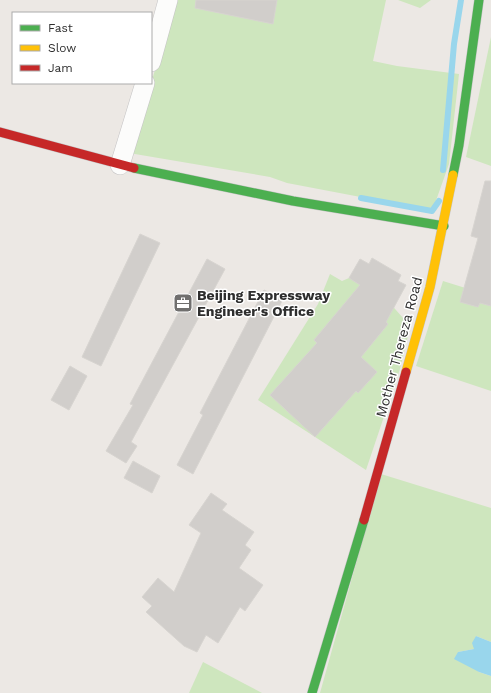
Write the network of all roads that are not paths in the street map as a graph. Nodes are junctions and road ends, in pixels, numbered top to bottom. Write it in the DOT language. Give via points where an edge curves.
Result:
graph roads {
  1 [pos="168,0"];
  2 [pos="479,0"];
  3 [pos="152,58"];
  4 [pos="145,84"];
  5 [pos="0,132"];
  6 [pos="120,165"];
  7 [pos="444,226"];
  8 [pos="312,693"];
  1 -- 3 [label="street"];
  2 -- 7 [label="street, Mother Thereza Road" via="459,146"];
  4 -- 6 [label="street"];
  5 -- 6 [label="street"];
  6 -- 7 [label="street" via="293,201"];
  7 -- 8 [label="street, Mother Thereza Road" via="393,421"];
}
